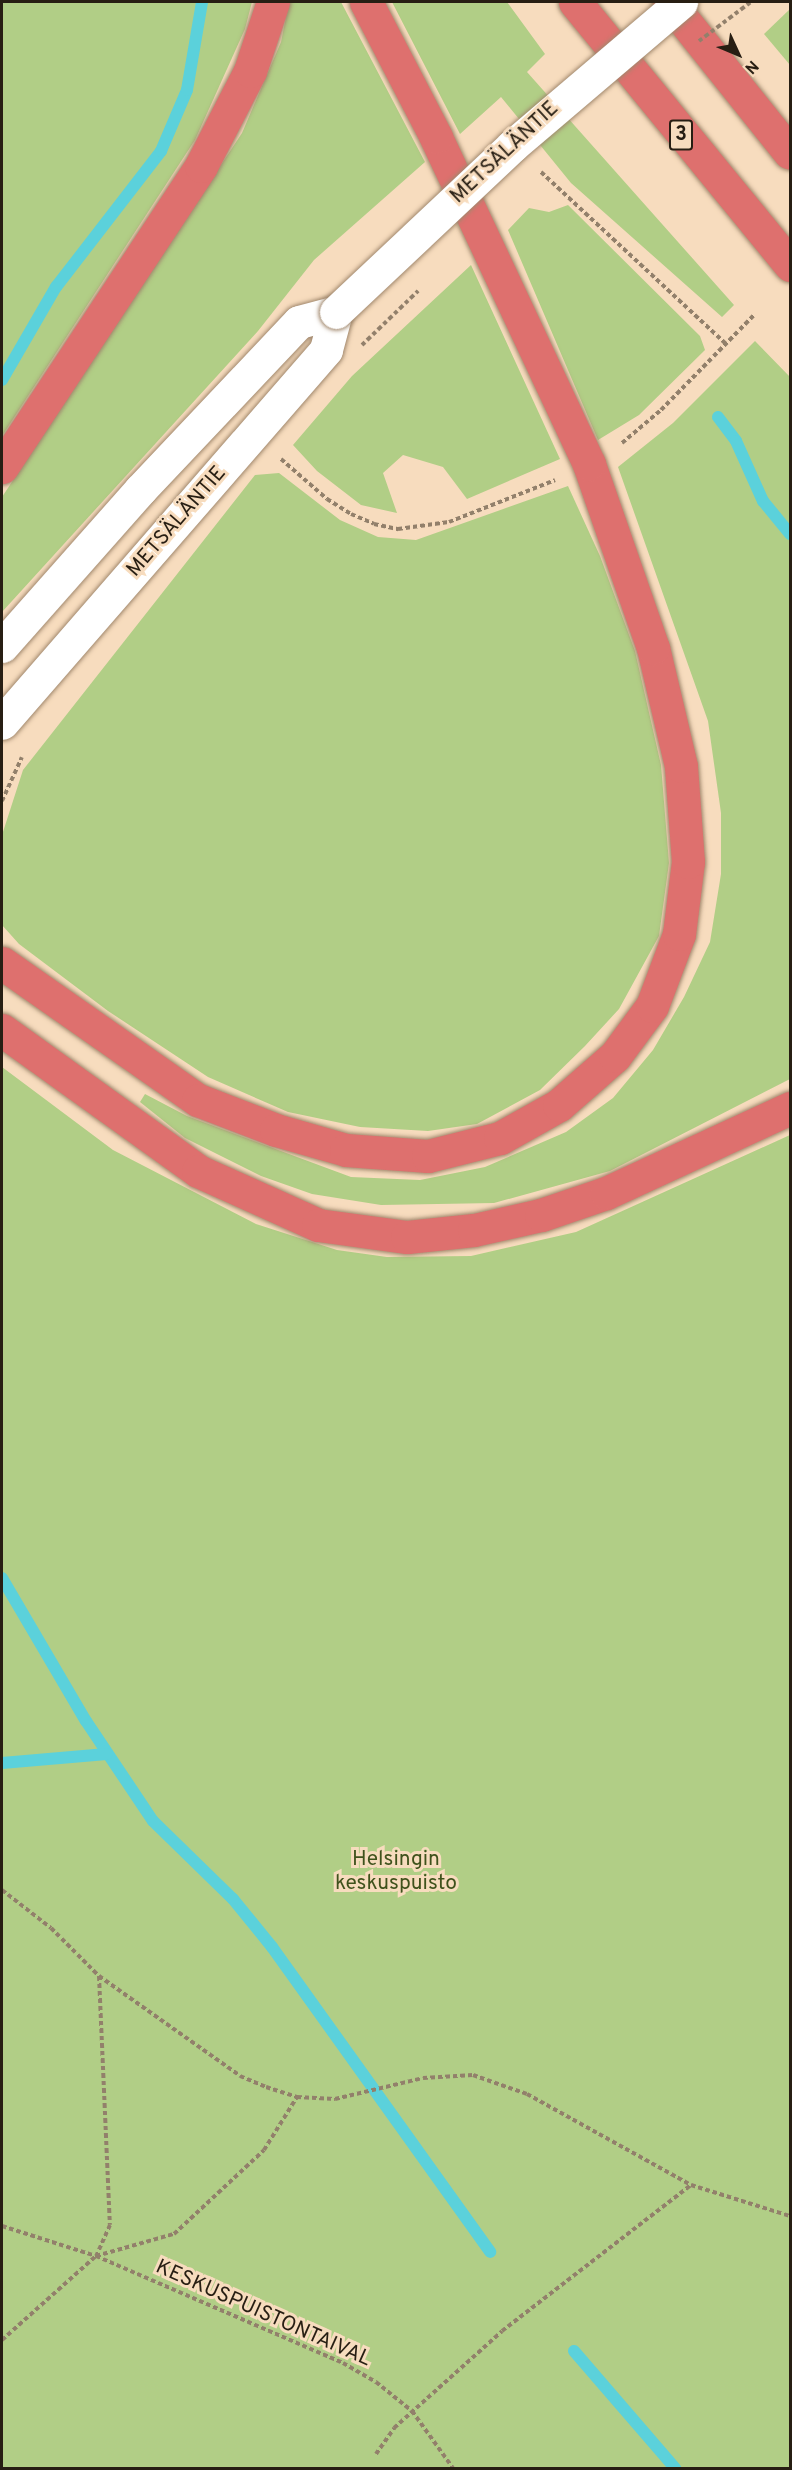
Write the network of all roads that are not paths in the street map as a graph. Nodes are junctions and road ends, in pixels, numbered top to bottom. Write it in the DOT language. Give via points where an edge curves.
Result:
graph roads {
  1 [pos="273,2"];
  2 [pos="366,2"];
  3 [pos="575,2"];
  4 [pos="669,2"];
  5 [pos="681,2"];
  6 [pos="790,153"];
  7 [pos="790,265"];
  8 [pos="336,312"];
  9 [pos="2,467"];
  10 [pos="2,646"];
  11 [pos="2,723"];
  12 [pos="2,963"];
  13 [pos="2,1030"];
  14 [pos="790,1108"];
  1 -- 9 [label="highway" via="250,71 201,165"];
  2 -- 12 [label="highway" via="436,137 589,464 653,648 681,766 688,862 679,934 652,1006 615,1056 559,1105 500,1138 428,1156 346,1150 276,1130 198,1100"];
  3 -- 7 [label="highway, 3"];
  4 -- 6 [label="highway"];
  5 -- 8 [label="main road, METSÄLÄNTIE, bridge" via="512,146"];
  8 -- 10 [label="main road, METSÄLÄNTIE" via="298,322 140,490"];
  8 -- 11 [label="main road, METSÄLÄNTIE" via="326,350"];
  13 -- 14 [label="highway" via="198,1171 318,1225 407,1237 474,1230 562,1208 606,1193"];
}
